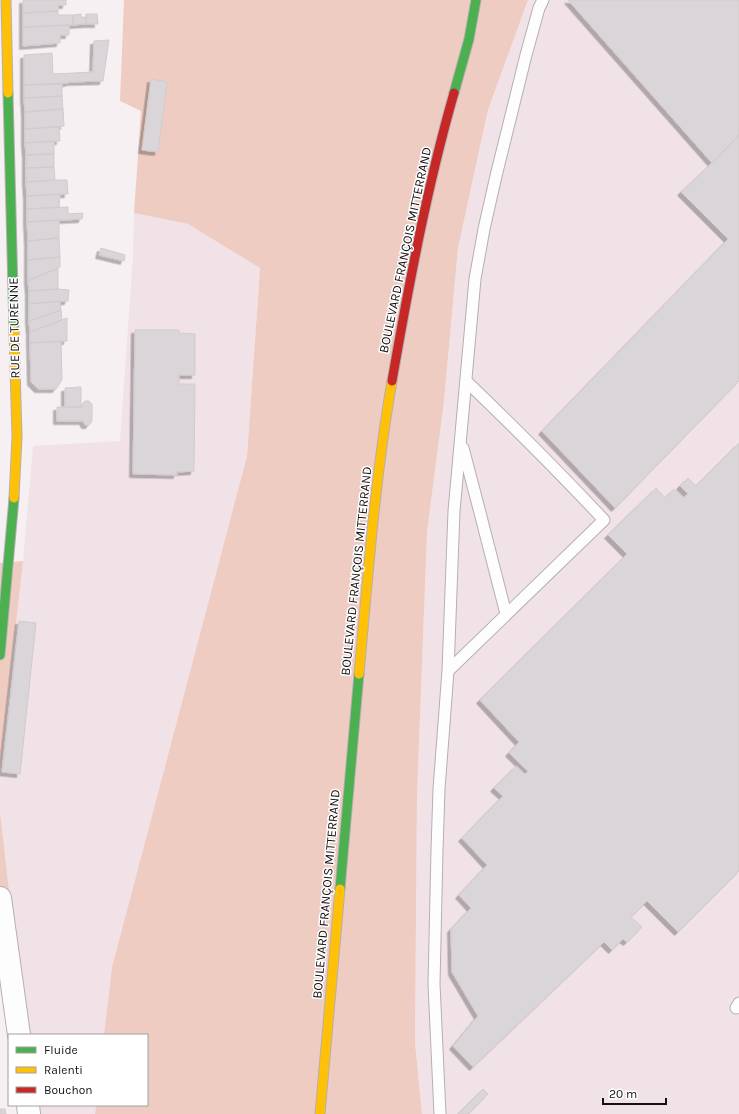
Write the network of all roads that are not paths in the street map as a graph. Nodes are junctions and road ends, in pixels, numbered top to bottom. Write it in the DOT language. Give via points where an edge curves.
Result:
graph roads {
  1 [pos="6,0"];
  2 [pos="476,0"];
  3 [pos="485,0"];
  4 [pos="543,0"];
  5 [pos="469,39"];
  6 [pos="5,154"];
  7 [pos="466,381"];
  8 [pos="460,440"];
  9 [pos="5,549"];
  10 [pos="506,614"];
  11 [pos="0,655"];
  12 [pos="448,670"];
  13 [pos="0,898"];
  14 [pos="3,936"];
  15 [pos="19,1034"];
  16 [pos="320,1114"];
  17 [pos="440,1114"];
  1 -- 6 [label="main road, RUE DE TURENNE"];
  2 -- 5 [label="main road, BOULEVARD FRANÇOIS MITTERRAND"];
  3 -- 5 [label="main road, BOULEVARD FRANÇOIS MITTERRAND"];
  4 -- 7 [label="lane" via="510,119 484,229 475,279"];
  5 -- 16 [label="main road, BOULEVARD FRANÇOIS MITTERRAND" via="424,211 381,452"];
  6 -- 9 [label="main road, RUE DE TURENNE" via="17,437 15,489"];
  7 -- 8 [label="lane"];
  7 -- 10 [label="lane" via="564,476 604,520"];
  8 -- 10 [label="lane"];
  8 -- 12 [label="lane" via="453,530"];
  9 -- 11 [label="main road, RUE DE TURENNE"];
  10 -- 12 [label="lane"];
  12 -- 17 [label="lane" via="439,797 434,984"];
  13 -- 14 [label="street"];
  14 -- 15 [label="street"];
}
